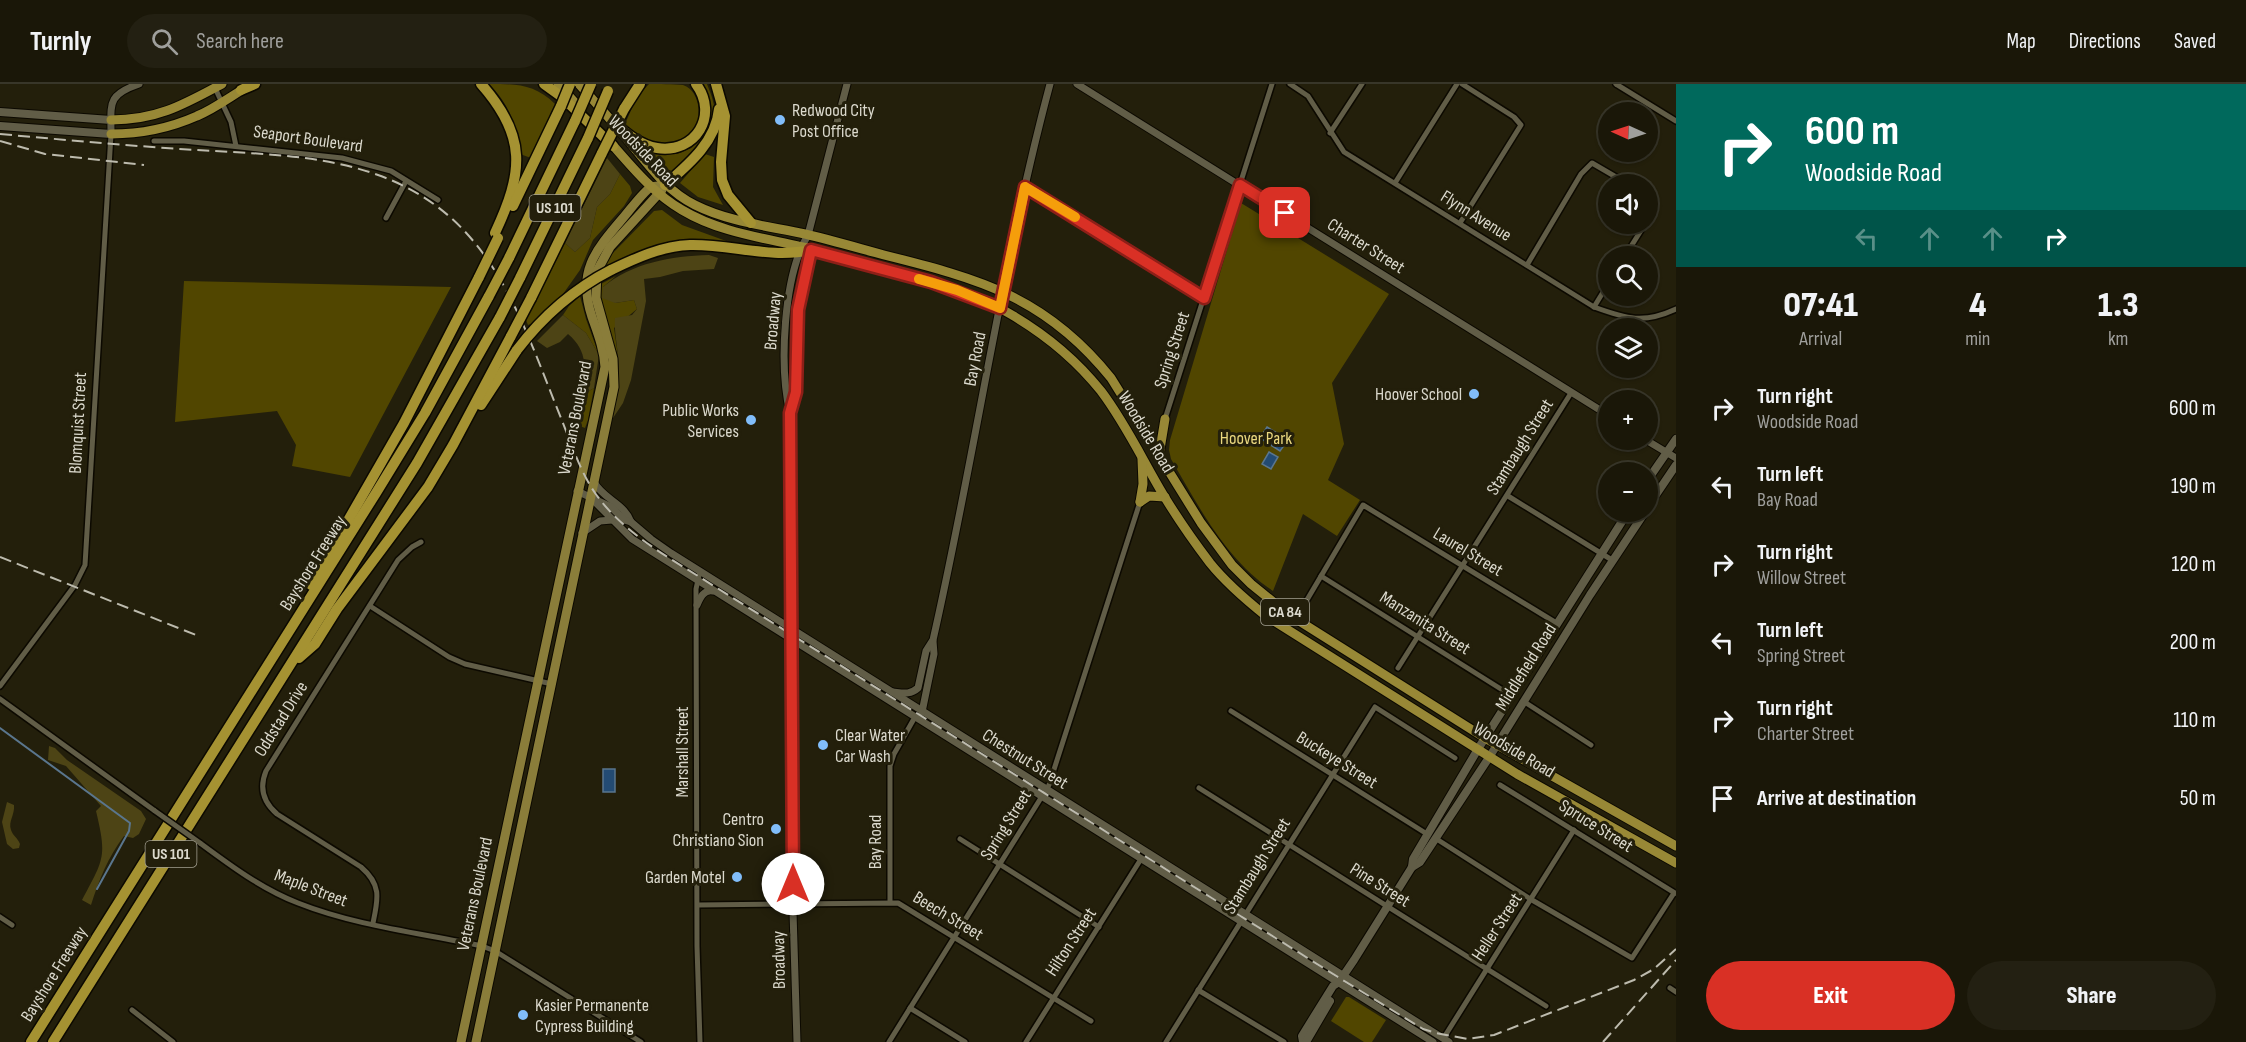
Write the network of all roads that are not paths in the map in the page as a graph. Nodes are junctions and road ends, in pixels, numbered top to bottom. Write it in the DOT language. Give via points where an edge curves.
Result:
graph roads {
  1 [pos="139,84"];
  2 [pos="254,84"];
  3 [pos="481,84"];
  4 [pos="544,84"];
  5 [pos="558,84"];
  6 [pos="570,84"];
  7 [pos="579,84"];
  8 [pos="591,84"];
  9 [pos="640,84"];
  10 [pos="696,84"];
  11 [pos="716,84"];
  12 [pos="847,84"];
  13 [pos="1050,84"];
  14 [pos="1077,84"];
  15 [pos="1272,84"];
  16 [pos="1290,84"];
  17 [pos="1362,84"];
  18 [pos="1457,84"];
  19 [pos="1462,84"];
  20 [pos="1616,84"];
  21 [pos="218,86"];
  22 [pos="610,88"];
  23 [pos="241,90"];
  24 [pos="720,99"];
  25 [pos="222,102"];
  26 [pos="0,112"];
  27 [pos="111,120"];
  28 [pos="1676,121"];
  29 [pos="613,122"];
  30 [pos="0,126"];
  31 [pos="1330,133"];
  32 [pos="111,134"];
  33 [pos="154,141"];
  34 [pos="236,146"];
  35 [pos="614,146"];
  36 [pos="1611,174"];
  37 [pos="406,181"];
  38 [pos="1395,183"];
  39 [pos="1240,185"];
  40 [pos="1025,187"];
  41 [pos="651,188"];
  42 [pos="662,190"];
  43 [pos="438,200"];
  44 [pos="386,218"];
  45 [pos="751,223"];
  46 [pos="1460,224"];
  47 [pos="808,235"];
  48 [pos="496,236"];
  49 [pos="804,249"];
  50 [pos="1527,265"];
  51 [pos="1003,291"];
  52 [pos="1204,298"];
  53 [pos="1598,300"];
  54 [pos="1594,307"];
  55 [pos="1000,308"];
  56 [pos="1676,309"];
  57 [pos="1570,393"];
  58 [pos="1598,410"];
  59 [pos="790,413"];
  60 [pos="1165,419"];
  61 [pos="1142,426"];
  62 [pos="1676,439"];
  63 [pos="453,445"];
  64 [pos="1658,447"];
  65 [pos="1666,452"];
  66 [pos="1160,455"];
  67 [pos="1142,456"];
  68 [pos="1676,458"];
  69 [pos="1658,464"];
  70 [pos="1676,465"];
  71 [pos="594,482"];
  72 [pos="577,491"];
  73 [pos="1658,492"];
  74 [pos="1508,496"];
  75 [pos="590,497"];
  76 [pos="1165,497"];
  77 [pos="1140,502"];
  78 [pos="612,520"];
  79 [pos="632,522"];
  80 [pos="1622,522"];
  81 [pos="1638,522"];
  82 [pos="582,533"];
  83 [pos="421,542"];
  84 [pos="1602,554"];
  85 [pos="1612,560"];
  86 [pos="1462,565"];
  87 [pos="700,571"];
  88 [pos="1322,576"];
  89 [pos="697,580"];
  90 [pos="714,591"];
  91 [pos="697,605"];
  92 [pos="370,606"];
  93 [pos="1301,610"];
  94 [pos="1558,624"];
  95 [pos="792,628"];
  96 [pos="1418,636"];
  97 [pos="792,639"];
  98 [pos="933,640"];
  99 [pos="274,656"];
  100 [pos="289,666"];
  101 [pos="1398,668"];
  102 [pos="537,680"];
  103 [pos="552,684"];
  104 [pos="0,686"];
  105 [pos="893,692"];
  106 [pos="1512,696"];
  107 [pos="0,699"];
  108 [pos="1523,700"];
  109 [pos="1231,711"];
  110 [pos="922,712"];
  111 [pos="915,717"];
  112 [pos="1485,738"];
  113 [pos="1497,744"];
  114 [pos="1591,746"];
  115 [pos="1478,749"];
  116 [pos="1490,756"];
  117 [pos="1455,758"];
  118 [pos="1333,775"];
  119 [pos="1500,785"];
  120 [pos="1199,789"];
  121 [pos="1044,793"];
  122 [pos="1574,830"];
  123 [pos="1431,836"];
  124 [pos="960,839"];
  125 [pos="502,845"];
  126 [pos="1288,845"];
  127 [pos="1676,846"];
  128 [pos="1141,859"];
  129 [pos="1000,863"];
  130 [pos="1676,863"];
  131 [pos="513,867"];
  132 [pos="1675,893"];
  133 [pos="1532,900"];
  134 [pos="890,902"];
  135 [pos="698,904"];
  136 [pos="793,904"];
  137 [pos="1387,907"];
  138 [pos="0,917"];
  139 [pos="1242,918"];
  140 [pos="373,923"];
  141 [pos="12,925"];
  142 [pos="1099,927"];
  143 [pos="954,937"];
  144 [pos="482,946"];
  145 [pos="495,951"];
  146 [pos="1487,970"];
  147 [pos="1341,979"];
  148 [pos="1670,988"];
  149 [pos="1198,990"];
  150 [pos="1676,992"];
  151 [pos="1053,998"];
  152 [pos="1546,1006"];
  153 [pos="910,1008"];
  154 [pos="132,1010"];
  155 [pos="1091,1021"];
  156 [pos="1446,1040"];
  157 [pos="798,1041"];
  158 [pos="31,1042"];
  159 [pos="53,1042"];
  160 [pos="173,1042"];
  161 [pos="461,1042"];
  162 [pos="476,1042"];
  163 [pos="641,1042"];
  164 [pos="700,1042"];
  165 [pos="889,1042"];
  166 [pos="965,1042"];
  167 [pos="1026,1042"];
  168 [pos="1166,1042"];
  169 [pos="1284,1042"];
  170 [pos="1304,1042"];
  171 [pos="1432,1042"];
  1 -- 27 [label="street" via="116,95"];
  2 -- 23 [label="highway"];
  3 -- 48 [label="highway" via="507,121 516,151 512,193"];
  4 -- 35 [label="highway"];
  5 -- 35 [label="highway, Woodside Road"];
  6 -- 48 [label="highway, bridge"];
  7 -- 29 [label="highway, Woodside Road"];
  8 -- 99 [label="highway, Bayshore Freeway / US 101, bridge" via="509,258 425,413"];
  9 -- 63 [label="highway, bridge"];
  10 -- 29 [label="highway" via="705,100 705,117 696,135 685,144 665,149 650,147"];
  11 -- 24 [label="highway"];
  12 -- 47 [label="street, Broadway"];
  13 -- 40 [label="street, Bay Road"];
  14 -- 39 [label="street, Charter Street"];
  15 -- 39 [label="street, Spring Street"];
  16 -- 31 [label="street, Flynn Avenue" via="1308,96"];
  17 -- 31 [label="street"];
  18 -- 38 [label="street"];
  19 -- 46 [label="street" via="1521,124"];
  20 -- 28 [label="street"];
  21 -- 25 [label="street, Seaport Boulevard"];
  21 -- 27 [label="highway" via="163,113"];
  22 -- 100 [label="highway, Bayshore Freeway / US 101, bridge" via="500,316 435,433"];
  23 -- 25 [label="highway"];
  24 -- 42 [label="highway" via="718,121 709,138"];
  24 -- 45 [label="highway" via="725,116 722,180 728,195"];
  25 -- 32 [label="highway" via="169,127"];
  25 -- 34 [label="street, Seaport Boulevard"];
  26 -- 27 [label="main road"];
  27 -- 32 [label="street"];
  29 -- 42 [label="highway, Woodside Road"];
  30 -- 32 [label="main road"];
  31 -- 38 [label="street, Flynn Avenue" via="1344,152"];
  32 -- 104 [label="street, Blomquist Street" via="84,565 75,585"];
  33 -- 34 [label="street, Seaport Boulevard"];
  34 -- 37 [label="street, Seaport Boulevard" via="342,158 383,168"];
  35 -- 41 [label="highway, Woodside Road"];
  36 -- 50 [label="street" via="1592,163 1581,174"];
  37 -- 43 [label="street, Seaport Boulevard"];
  37 -- 44 [label="street"];
  38 -- 46 [label="street, Flynn Avenue"];
  39 -- 52 [label="street, Spring Street"];
  39 -- 57 [label="street, Charter Street"];
  40 -- 51 [label="street, Bay Road"];
  40 -- 52 [label="street"];
  41 -- 42 [label="main road"];
  41 -- 72 [label="main road, Veterans Boulevard" via="602,242 588,268 587,299 605,367"];
  42 -- 45 [label="highway, Woodside Road" via="718,214"];
  42 -- 49 [label="highway, Woodside Road / CA 84" via="681,210 714,225"];
  42 -- 71 [label="main road, Veterans Boulevard" via="610,247 597,272 596,298 614,359 615,378"];
  45 -- 47 [label="highway, Woodside Road / CA 84"];
  46 -- 50 [label="street, Flynn Avenue"];
  47 -- 49 [label="street, Broadway"];
  47 -- 51 [label="highway, Woodside Road / CA 84" via="949,271"];
  48 -- 99 [label="highway, bridge" via="404,423 325,558"];
  49 -- 55 [label="highway, Woodside Road / CA 84" via="931,282"];
  49 -- 59 [label="street, Broadway" via="796,392"];
  49 -- 59 [label="street, Broadway" via="790,291 786,326 785,392"];
  49 -- 63 [label="highway, bridge" via="780,254 683,245 611,270 561,303 534,328"];
  50 -- 54 [label="street, Flynn Avenue"];
  51 -- 55 [label="street, Bay Road"];
  51 -- 61 [label="highway, Woodside Road / CA 84" via="1046,316 1096,360"];
  52 -- 60 [label="street, Spring Street"];
  53 -- 54 [label="street"];
  54 -- 56 [label="street, Flynn Avenue" via="1636,319 1650,319"];
  55 -- 67 [label="highway, Woodside Road / CA 84" via="1038,331 1079,367 1114,409"];
  55 -- 98 [label="street, Bay Road"];
  57 -- 58 [label="street, Charter Street"];
  57 -- 74 [label="street, Stambaugh Street"];
  59 -- 95 [label="street, Broadway"];
  60 -- 61 [label="highway" via="1154,427"];
  60 -- 66 [label="highway"];
  61 -- 66 [label="highway, Woodside Road / CA 84"];
  62 -- 65 [label="main road"];
  63 -- 100 [label="highway" via="428,487 315,644"];
  64 -- 65 [label="street"];
  65 -- 68 [label="street"];
  65 -- 69 [label="main road"];
  66 -- 112 [label="highway, Woodside Road / CA 84" via="1216,544 1251,585 1288,614"];
  67 -- 76 [label="highway, Woodside Road / CA 84"];
  67 -- 77 [label="highway"];
  70 -- 73 [label="main road, Middlefield Road"];
  71 -- 75 [label="main road, Veterans Boulevard"];
  71 -- 79 [label="street"];
  72 -- 75 [label="street, Chestnut Street"];
  72 -- 102 [label="main road, Veterans Boulevard"];
  74 -- 84 [label="street"];
  74 -- 86 [label="street, Stambaugh Street"];
  75 -- 78 [label="street, Chestnut Street"];
  75 -- 79 [label="street, Chestnut Street"];
  75 -- 82 [label="main road, Veterans Boulevard"];
  76 -- 77 [label="highway" via="1149,496"];
  76 -- 115 [label="highway, Woodside Road / CA 84" via="1211,564 1243,598"];
  77 -- 121 [label="street, Spring Street"];
  78 -- 82 [label="street" via="600,521"];
  78 -- 89 [label="street, Chestnut Street" via="632,539"];
  79 -- 87 [label="street, Chestnut Street"];
  80 -- 84 [label="main road, Middlefield Road"];
  81 -- 85 [label="main road, Middlefield Road"];
  82 -- 103 [label="main road, Veterans Boulevard"];
  83 -- 92 [label="street, Oddstad Drive" via="398,560"];
  84 -- 85 [label="street"];
  84 -- 94 [label="main road, Middlefield Road"];
  85 -- 108 [label="main road, Middlefield Road"];
  86 -- 88 [label="street, Laurel Street" via="1363,505"];
  86 -- 94 [label="street, Laurel Street"];
  86 -- 96 [label="street, Stambaugh Street"];
  87 -- 89 [label="street, Marshall Street"];
  87 -- 95 [label="street, Chestnut Street"];
  88 -- 93 [label="street"];
  88 -- 96 [label="street, Manzanita Street"];
  89 -- 90 [label="street, Chestnut Street"];
  89 -- 91 [label="street, Marshall Street"];
  90 -- 91 [label="street" via="702,595"];
  90 -- 97 [label="street, Chestnut Street"];
  91 -- 135 [label="street, Marshall Street"];
  92 -- 102 [label="street" via="457,661"];
  92 -- 140 [label="street, Oddstad Drive" via="266,771 262,786 266,802 277,814 361,867 371,878 378,897"];
  94 -- 106 [label="main road, Middlefield Road"];
  95 -- 97 [label="street, Broadway"];
  95 -- 105 [label="street, Chestnut Street"];
  96 -- 101 [label="street, Stambaugh Street"];
  96 -- 106 [label="street, Manzanita Street"];
  97 -- 111 [label="street, Chestnut Street"];
  97 -- 136 [label="street, Broadway"];
  98 -- 105 [label="street, Bay Road" via="926,651 918,688 908,693"];
  98 -- 110 [label="street, Bay Road" via="934,654"];
  99 -- 158 [label="highway, Bayshore Freeway / US 101"];
  100 -- 159 [label="highway, Bayshore Freeway / US 101"];
  102 -- 103 [label="street"];
  102 -- 125 [label="main road, Veterans Boulevard"];
  103 -- 131 [label="main road, Veterans Boulevard"];
  105 -- 110 [label="street, Chestnut Street"];
  106 -- 112 [label="main road, Middlefield Road"];
  107 -- 140 [label="street, Maple Street, bridge" via="252,880 327,913"];
  108 -- 113 [label="main road, Middlefield Road"];
  108 -- 114 [label="street"];
  109 -- 118 [label="street, Buckeye Street"];
  110 -- 121 [label="street, Chestnut Street"];
  111 -- 121 [label="street, Chestnut Street"];
  111 -- 134 [label="street, Bay Road" via="890,766"];
  112 -- 113 [label="highway, Woodside Road / CA 84"];
  112 -- 115 [label="main road, Middlefield Road"];
  113 -- 116 [label="main road, Middlefield Road"];
  113 -- 127 [label="highway, Woodside Road / CA 84"];
  115 -- 116 [label="highway, Woodside Road / CA 84"];
  115 -- 123 [label="main road, Middlefield Road"];
  116 -- 123 [label="main road, Middlefield Road"];
  116 -- 130 [label="highway, Woodside Road / CA 84"];
  117 -- 118 [label="street, Stambaugh Street" via="1375,707"];
  118 -- 123 [label="street, Buckeye Street"];
  118 -- 126 [label="street, Stambaugh Street"];
  119 -- 122 [label="street, Spruce Street"];
  120 -- 126 [label="street, Pine Street"];
  121 -- 128 [label="street, Chestnut Street"];
  121 -- 129 [label="street, Spring Street"];
  121 -- 139 [label="street, Chestnut Street"];
  122 -- 132 [label="street, Spruce Street"];
  122 -- 133 [label="street, Heller Street"];
  123 -- 133 [label="street, Buckeye Street"];
  123 -- 137 [label="main road, Middlefield Road" via="1420,862 1412,867"];
  124 -- 129 [label="street"];
  125 -- 131 [label="main road"];
  125 -- 144 [label="main road, Veterans Boulevard"];
  126 -- 137 [label="street, Pine Street"];
  126 -- 139 [label="street, Stambaugh Street"];
  128 -- 139 [label="street, Chestnut Street"];
  128 -- 142 [label="street, Hilton Street"];
  129 -- 142 [label="street"];
  129 -- 143 [label="street, Spring Street"];
  131 -- 145 [label="main road, Veterans Boulevard"];
  132 -- 133 [label="street, Buckeye Street" via="1632,958"];
  133 -- 146 [label="street, Heller Street"];
  134 -- 136 [label="street, Beech Street"];
  134 -- 143 [label="street, Beech Street" via="905,906"];
  135 -- 136 [label="street, Beech Street"];
  135 -- 164 [label="street, Marshall Street"];
  136 -- 157 [label="street, Broadway"];
  137 -- 146 [label="street, Pine Street"];
  137 -- 147 [label="main road, Middlefield Road"];
  138 -- 141 [label="street"];
  139 -- 147 [label="street, Chestnut Street"];
  139 -- 149 [label="street, Stambaugh Street"];
  140 -- 144 [label="street, Maple Street"];
  142 -- 151 [label="street, Hilton Street"];
  143 -- 151 [label="street, Beech Street"];
  143 -- 153 [label="street, Spring Street"];
  144 -- 145 [label="street, Maple Street"];
  144 -- 161 [label="main road, Veterans Boulevard"];
  145 -- 162 [label="main road, Veterans Boulevard"];
  145 -- 163 [label="street, Maple Street"];
  146 -- 152 [label="street, Pine Street"];
  146 -- 156 [label="street, Heller Street"];
  147 -- 156 [label="street, Chestnut Street"];
  147 -- 170 [label="main road, Middlefield Road"];
  147 -- 171 [label="street, Chestnut Street"];
  148 -- 150 [label="street"];
  149 -- 168 [label="street, Stambaugh Street"];
  149 -- 169 [label="street"];
  151 -- 155 [label="street, Beech Street"];
  151 -- 167 [label="street, Hilton Street"];
  153 -- 165 [label="street, Spring Street"];
  153 -- 166 [label="street"];
  154 -- 160 [label="street"];
}
